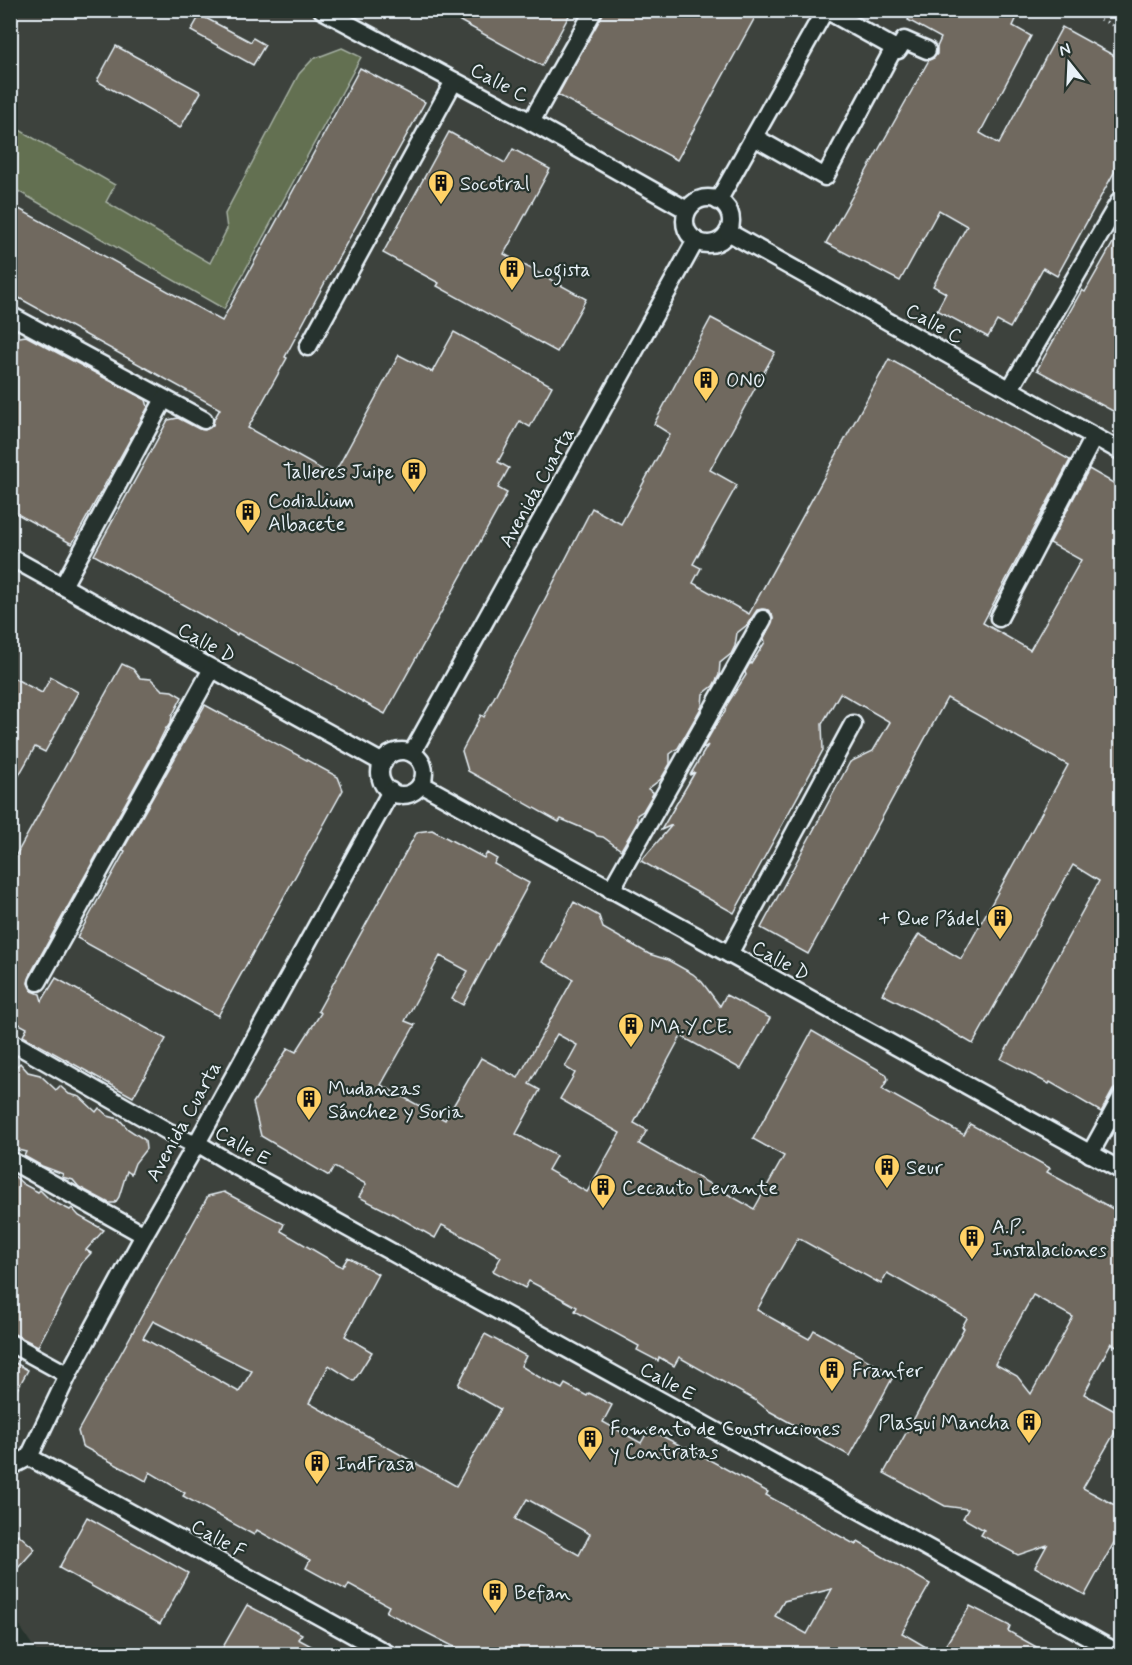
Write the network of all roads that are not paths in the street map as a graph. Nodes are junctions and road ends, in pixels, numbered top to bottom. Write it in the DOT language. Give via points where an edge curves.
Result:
graph roads {
  1 [pos="322,10"];
  2 [pos="594,10"];
  3 [pos="826,10"];
  4 [pos="894,48"];
  5 [pos="927,50"];
  6 [pos="454,81"];
  7 [pos="531,122"];
  8 [pos="754,137"];
  9 [pos="1122,196"];
  10 [pos="718,201"];
  11 [pos="687,210"];
  12 [pos="728,232"];
  13 [pos="696,240"];
  14 [pos="13,323"];
  15 [pos="308,347"];
  16 [pos="1010,389"];
  17 [pos="164,399"];
  18 [pos="204,420"];
  19 [pos="1094,437"];
  20 [pos="1122,452"];
  21 [pos="10,557"];
  22 [pos="63,586"];
  23 [pos="999,618"];
  24 [pos="763,619"];
  25 [pos="212,669"];
  26 [pos="853,724"];
  27 [pos="412,753"];
  28 [pos="383,763"];
  29 [pos="421,784"];
  30 [pos="391,791"];
  31 [pos="610,890"];
  32 [pos="729,954"];
  33 [pos="38,982"];
  34 [pos="10,1041"];
  35 [pos="1122,1096"];
  36 [pos="196,1144"];
  37 [pos="1090,1154"];
  38 [pos="10,1160"];
  39 [pos="1122,1171"];
  40 [pos="144,1234"];
  41 [pos="10,1343"];
  42 [pos="68,1375"];
  43 [pos="29,1457"];
  44 [pos="10,1467"];
  45 [pos="388,1654"];
  46 [pos="1120,1654"];
  1 -- 6 [label="street, Calle C"];
  2 -- 7 [label="street"];
  3 -- 4 [label="street"];
  3 -- 8 [label="street"];
  4 -- 5 [label="street" via="898,50 904,40"];
  4 -- 8 [label="street" via="825,177"];
  6 -- 7 [label="street, Calle C"];
  6 -- 15 [label="street"];
  7 -- 11 [label="street, Calle C"];
  8 -- 10 [label="street"];
  9 -- 16 [label="street"];
  10 -- 11 [label="street" via="700,200"];
  10 -- 12 [label="street" via="728,210"];
  11 -- 13 [label="street" via="685,223"];
  12 -- 13 [label="street" via="711,243"];
  12 -- 16 [label="street, Calle C"];
  13 -- 27 [label="street, Avenida Cuarta"];
  14 -- 17 [label="street"];
  16 -- 19 [label="street, Calle C"];
  17 -- 18 [label="street"];
  17 -- 22 [label="street"];
  19 -- 20 [label="street, Calle C"];
  19 -- 23 [label="street"];
  21 -- 22 [label="street, Calle D"];
  22 -- 25 [label="street, Calle D"];
  24 -- 31 [label="street"];
  25 -- 28 [label="street, Calle D"];
  25 -- 33 [label="street"];
  26 -- 32 [label="street"];
  27 -- 28 [label="street" via="394,752"];
  27 -- 29 [label="street" via="422,761"];
  28 -- 30 [label="street" via="381,780"];
  29 -- 30 [label="street" via="408,794"];
  29 -- 31 [label="street, Calle D"];
  30 -- 36 [label="street, Avenida Cuarta"];
  31 -- 32 [label="street, Calle D"];
  32 -- 37 [label="street, Calle D"];
  34 -- 36 [label="street, Calle E"];
  35 -- 37 [label="street"];
  36 -- 40 [label="street, Avenida Cuarta"];
  36 -- 46 [label="street, Calle E"];
  37 -- 39 [label="street, Calle D"];
  38 -- 40 [label="street"];
  40 -- 42 [label="street, Avenida Cuarta"];
  41 -- 42 [label="street"];
  42 -- 43 [label="street, Avenida Cuarta"];
  43 -- 44 [label="street"];
  43 -- 45 [label="street, Calle F"];
}
